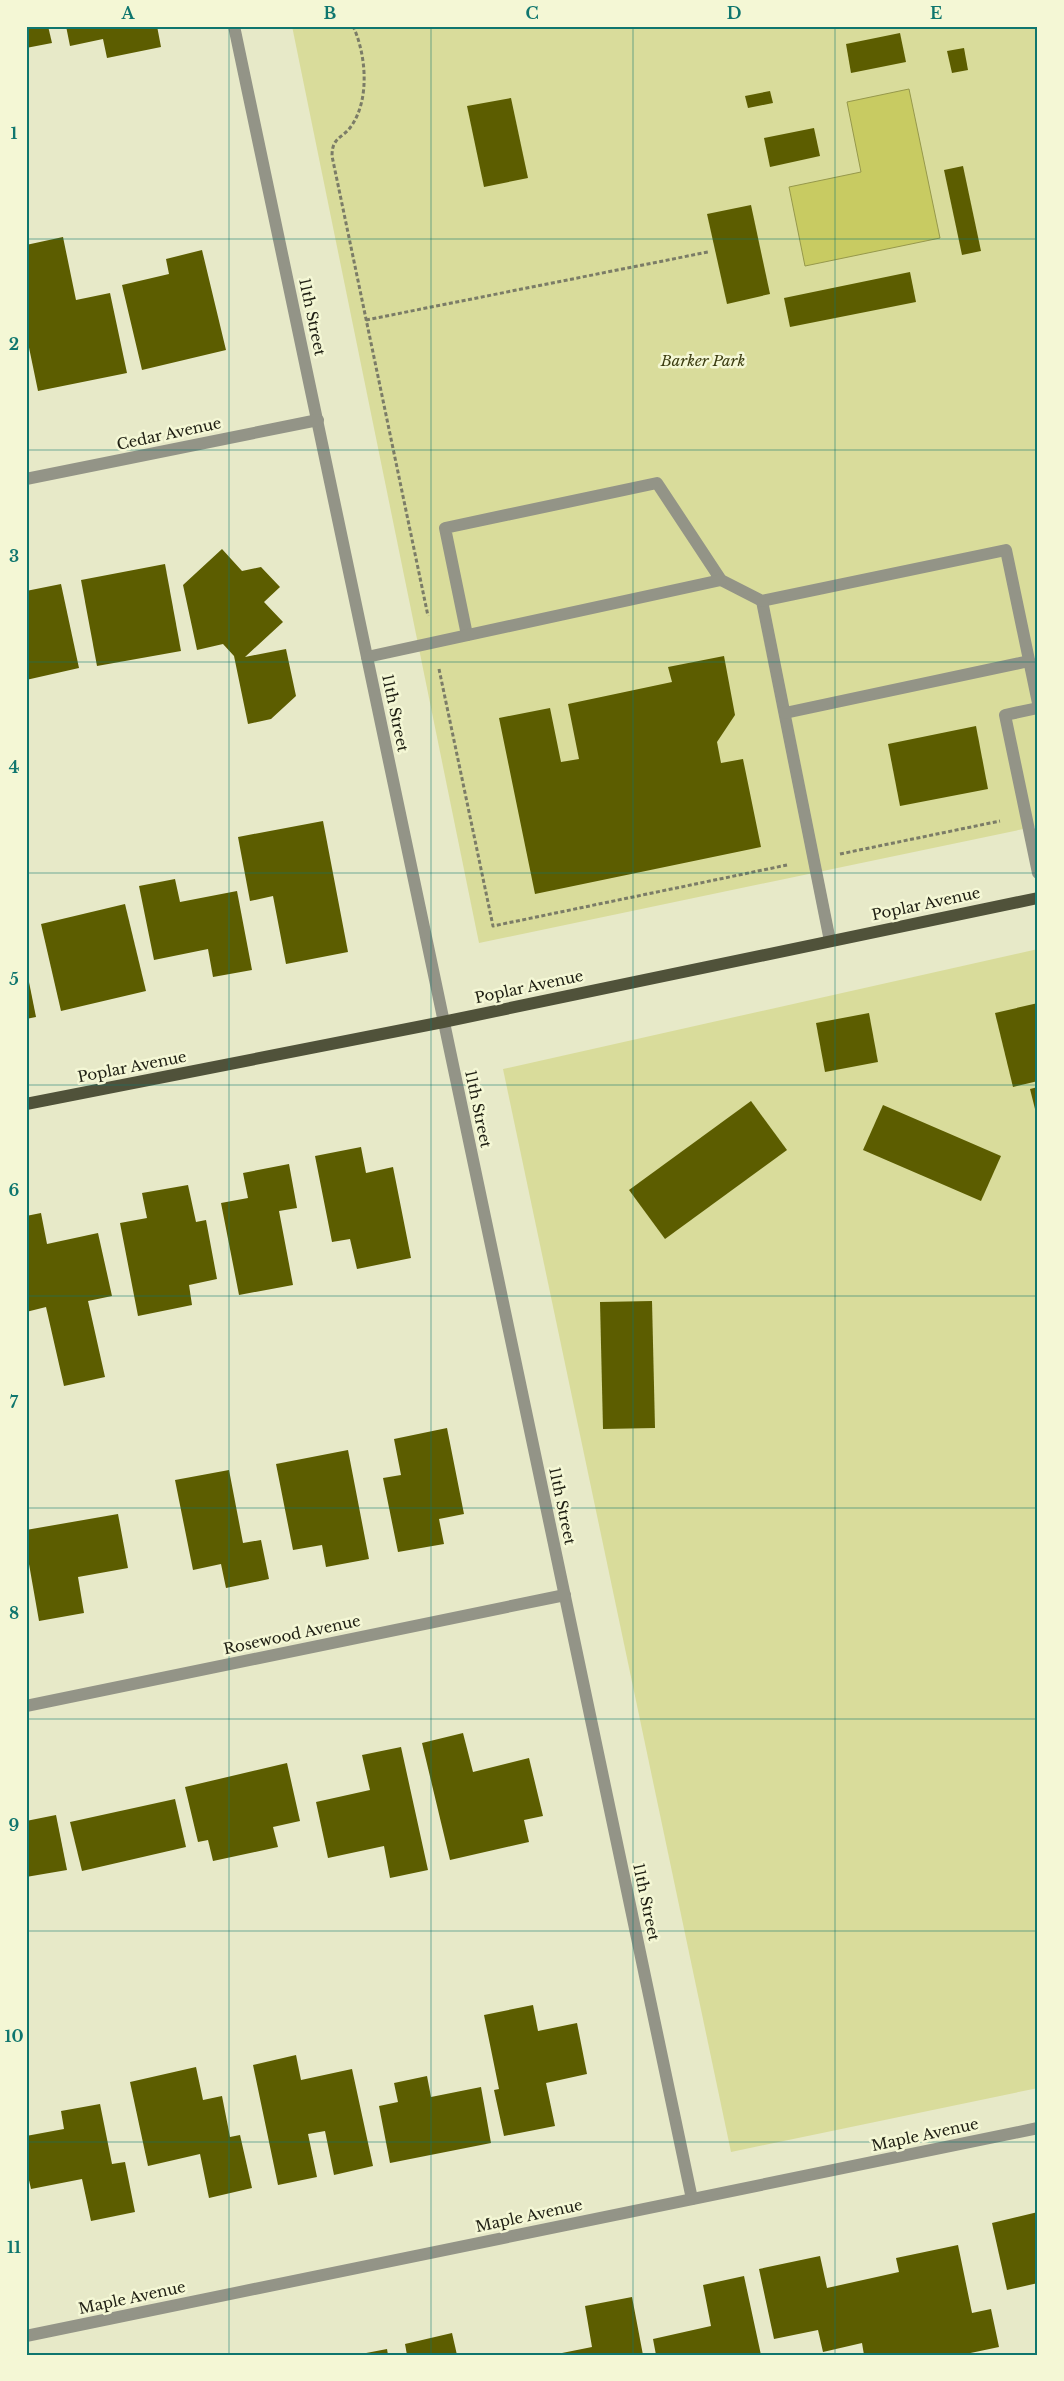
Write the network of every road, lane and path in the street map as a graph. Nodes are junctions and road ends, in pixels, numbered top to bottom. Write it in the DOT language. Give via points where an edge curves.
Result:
graph roads {
  1 [pos="234,26"];
  2 [pos="352,26"];
  3 [pos="708,252"];
  4 [pos="366,320"];
  5 [pos="318,420"];
  6 [pos="26,480"];
  7 [pos="721,580"];
  8 [pos="762,601"];
  9 [pos="467,635"];
  10 [pos="434,642"];
  11 [pos="367,656"];
  12 [pos="1030,661"];
  13 [pos="1038,703"];
  14 [pos="1038,708"];
  15 [pos="785,713"];
  16 [pos="1026,815"];
  17 [pos="814,859"];
  18 [pos="1038,873"];
  19 [pos="1038,898"];
  20 [pos="830,940"];
  21 [pos="443,1022"];
  22 [pos="26,1104"];
  23 [pos="565,1595"];
  24 [pos="26,1706"];
  25 [pos="1038,2128"];
  26 [pos="692,2199"];
  27 [pos="26,2336"];
  1 -- 5 [label="street, 11th Street"];
  2 -- 4 [label="path" via="361,49 362,96 354,122 336,140 332,156"];
  3 -- 4 [label="path"];
  4 -- 10 [label="path"];
  5 -- 6 [label="street, Cedar Avenue"];
  5 -- 11 [label="street, 11th Street"];
  7 -- 8 [label="street"];
  7 -- 9 [label="street"];
  7 -- 9 [label="street" via="657,483 445,528"];
  8 -- 12 [label="street" via="1006,550"];
  8 -- 15 [label="street"];
  9 -- 10 [label="street"];
  10 -- 11 [label="street"];
  10 -- 17 [label="path" via="493,926"];
  11 -- 21 [label="street, 11th Street"];
  12 -- 13 [label="street"];
  12 -- 15 [label="street"];
  14 -- 16 [label="street" via="1006,715"];
  15 -- 17 [label="street"];
  16 -- 17 [label="path"];
  16 -- 18 [label="street"];
  17 -- 20 [label="street"];
  19 -- 20 [label="main road, Poplar Avenue"];
  20 -- 21 [label="main road, Poplar Avenue"];
  21 -- 22 [label="main road, Poplar Avenue"];
  21 -- 23 [label="street, 11th Street"];
  23 -- 24 [label="street, Rosewood Avenue"];
  23 -- 26 [label="street, 11th Street"];
  25 -- 26 [label="street, Maple Avenue"];
  26 -- 27 [label="street, Maple Avenue"];
}
